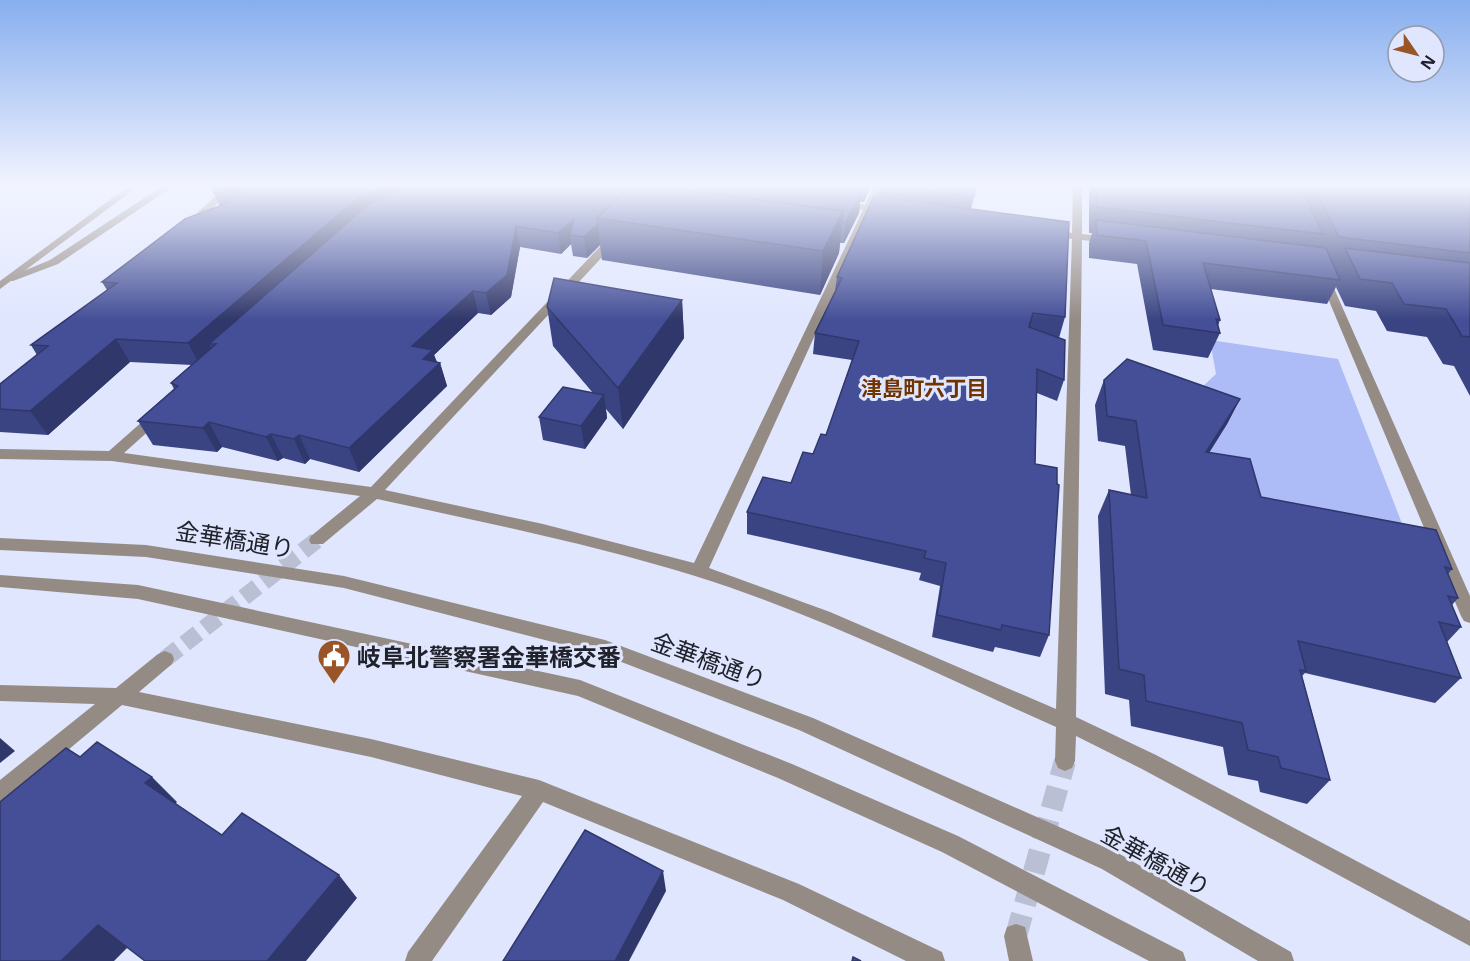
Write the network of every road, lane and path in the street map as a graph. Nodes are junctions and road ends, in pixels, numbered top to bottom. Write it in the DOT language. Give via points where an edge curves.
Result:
graph roads {
  1 [pos="76,230"];
  2 [pos="103,230"];
  3 [pos="622,230"];
  4 [pos="858,230"];
  5 [pos="1077,230"];
  6 [pos="1042,231"];
  7 [pos="1077,236"];
  8 [pos="1124,242"];
  9 [pos="1332,268"];
  10 [pos="4,283"];
  11 [pos="164,409"];
  12 [pos="0,454"];
  13 [pos="112,456"];
  14 [pos="374,493"];
  15 [pos="317,540"];
  16 [pos="0,544"];
  17 [pos="699,571"];
  18 [pos="0,581"];
  19 [pos="1470,616"];
  20 [pos="165,659"];
  21 [pos="0,693"];
  22 [pos="119,696"];
  23 [pos="1066,722"];
  24 [pos="1065,761"];
  25 [pos="539,790"];
  26 [pos="0,793"];
  27 [pos="1470,934"];
  28 [pos="1016,936"];
  29 [pos="417,961"];
  30 [pos="933,961"];
  31 [pos="1021,961"];
  32 [pos="1174,961"];
  33 [pos="1282,961"];
  1 -- 10 [label="street"];
  2 -- 10 [label="street" via="54,262"];
  3 -- 14 [label="street"];
  4 -- 17 [label="street"];
  5 -- 7 [label="street"];
  6 -- 7 [label="street"];
  7 -- 8 [label="street"];
  7 -- 23 [label="street"];
  9 -- 19 [label="street" via="1320,267"];
  11 -- 13 [label="street"];
  12 -- 13 [label="street"];
  13 -- 14 [label="street"];
  14 -- 15 [label="street"];
  14 -- 17 [label="street"];
  16 -- 33 [label="street, 金華橋通り" via="146,551 344,582 605,648 806,724 1110,861"];
  17 -- 23 [label="street" via="824,616"];
  18 -- 32 [label="street" via="138,592 580,688 785,771 950,844"];
  20 -- 22 [label="street"];
  21 -- 22 [label="street"];
  22 -- 25 [label="street" via="371,748"];
  22 -- 26 [label="street"];
  23 -- 24 [label="street"];
  23 -- 27 [label="street" via="1149,762"];
  25 -- 29 [label="street"];
  25 -- 30 [label="street" via="791,892"];
  28 -- 31 [label="street"];
}
